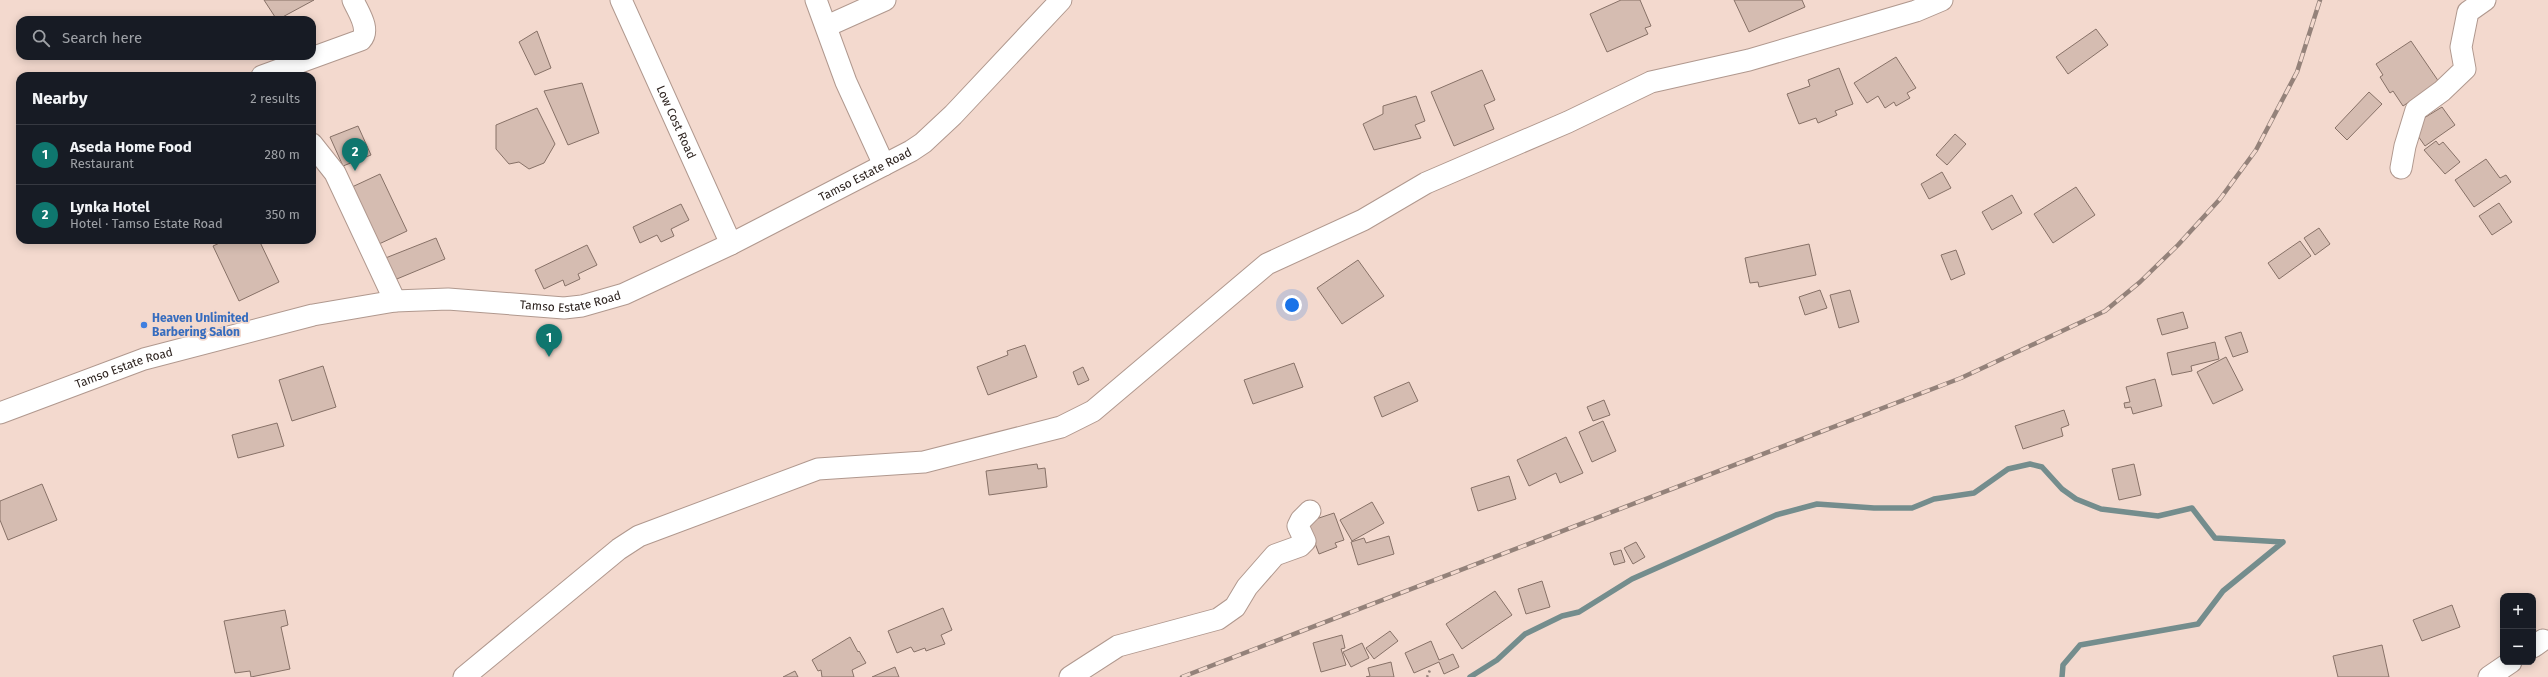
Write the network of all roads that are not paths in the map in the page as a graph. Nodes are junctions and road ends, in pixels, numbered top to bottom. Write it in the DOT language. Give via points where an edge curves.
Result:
graph roads {
  1 [pos="353,0"];
  2 [pos="621,0"];
  3 [pos="816,0"];
  4 [pos="885,0"];
  5 [pos="1061,0"];
  6 [pos="1942,0"];
  7 [pos="2485,0"];
  8 [pos="826,26"];
  9 [pos="316,56"];
  10 [pos="306,60"];
  11 [pos="273,72"];
  12 [pos="316,149"];
  13 [pos="884,165"];
  14 [pos="2401,168"];
  15 [pos="731,244"];
  16 [pos="395,301"];
  17 [pos="0,413"];
  18 [pos="1310,511"];
  19 [pos="2507,665"];
  20 [pos="464,677"];
  21 [pos="1070,677"];
  22 [pos="2489,677"];
  1 -- 9 [label="street" via="366,30 361,40"];
  2 -- 15 [label="street, Low Cost Road"];
  3 -- 8 [label="street"];
  4 -- 8 [label="street"];
  5 -- 13 [label="street, Tamso Estate Road" via="936,132 911,151"];
  6 -- 20 [label="street" via="1916,11 1748,60 1651,82 1568,122 1426,183 1363,220 1267,264 1093,411 1061,427 924,462 818,469 639,536 619,548"];
  7 -- 14 [label="street" via="2468,12 2461,47 2466,69 2416,110"];
  8 -- 13 [label="street" via="846,82"];
  10 -- 11 [label="street"];
  12 -- 16 [label="street" via="335,172"];
  13 -- 15 [label="street, Tamso Estate Road"];
  15 -- 16 [label="street, Tamso Estate Road" via="624,294 582,306 547,308 448,299"];
  16 -- 17 [label="street, Tamso Estate Road" via="313,315 144,359"];
  18 -- 21 [label="street" via="1300,520 1298,526 1306,541 1300,546 1275,555 1247,588 1235,608 1218,619 1118,646"];
  19 -- 22 [label="street"];
}
